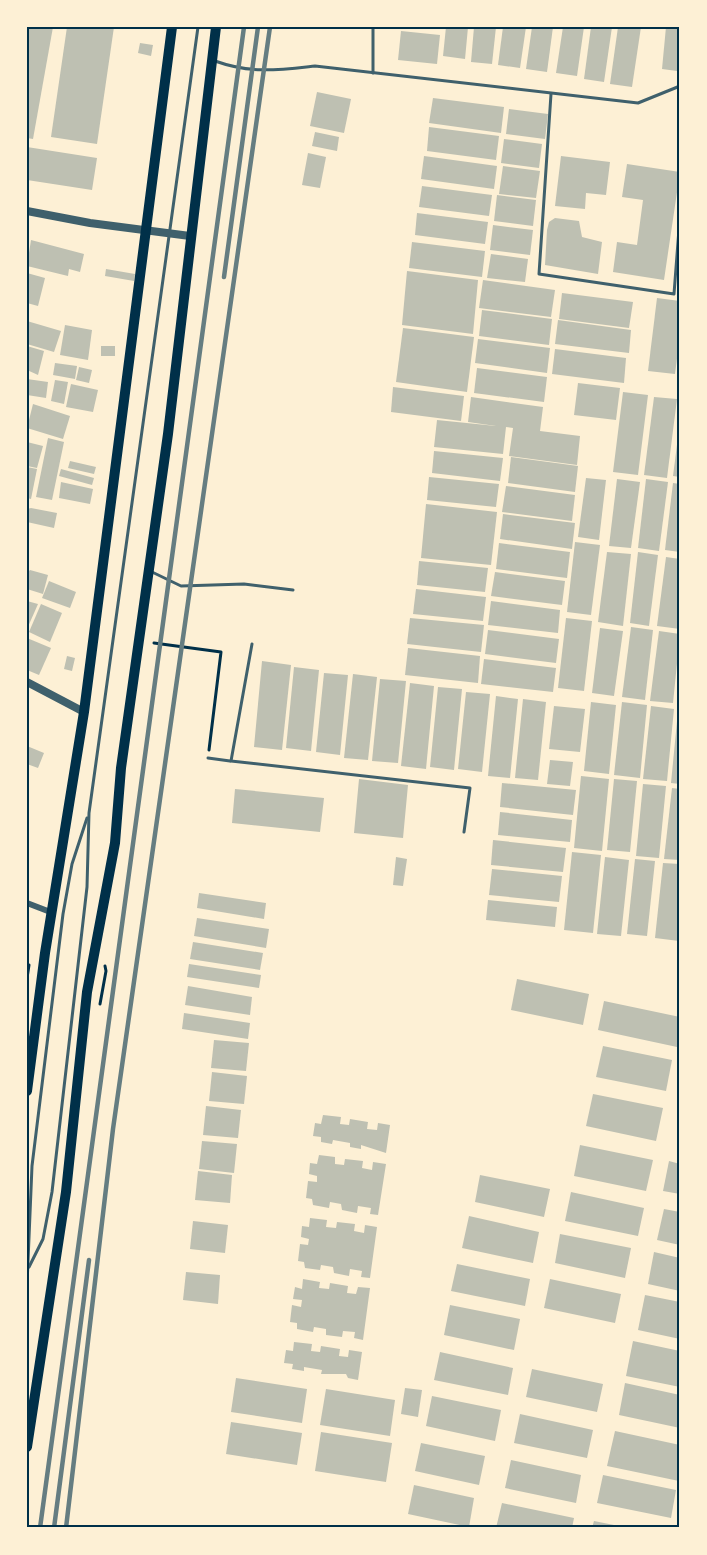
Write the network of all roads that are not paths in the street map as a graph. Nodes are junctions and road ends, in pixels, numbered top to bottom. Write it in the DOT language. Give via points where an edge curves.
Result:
graph roads {
  1 [pos="171,27"];
  2 [pos="198,27"];
  3 [pos="216,27"];
  4 [pos="373,27"];
  5 [pos="211,60"];
  6 [pos="373,73"];
  7 [pos="680,86"];
  8 [pos="551,94"];
  9 [pos="27,211"];
  10 [pos="680,216"];
  11 [pos="146,229"];
  12 [pos="171,233"];
  13 [pos="190,236"];
  14 [pos="148,570"];
  15 [pos="293,590"];
  16 [pos="252,644"];
  17 [pos="27,682"];
  18 [pos="84,712"];
  19 [pos="208,758"];
  20 [pos="231,761"];
  21 [pos="89,813"];
  22 [pos="464,832"];
  23 [pos="27,903"];
  24 [pos="53,914"];
  25 [pos="27,1091"];
  26 [pos="29,1267"];
  27 [pos="27,1285"];
  28 [pos="27,1447"];
  1 -- 11 [label="highway"];
  2 -- 12 [label="lane"];
  3 -- 5 [label="highway"];
  4 -- 6 [label="lane"];
  5 -- 6 [label="lane" via="238,69 264,71 315,66"];
  5 -- 13 [label="highway"];
  6 -- 8 [label="lane"];
  7 -- 8 [label="lane" via="638,103"];
  8 -- 10 [label="lane" via="539,274 674,294"];
  9 -- 11 [label="street"];
  11 -- 12 [label="street"];
  11 -- 18 [label="highway"];
  12 -- 13 [label="street"];
  12 -- 21 [label="lane"];
  13 -- 14 [label="highway" via="168,435"];
  14 -- 15 [label="lane" via="181,586 244,584"];
  14 -- 28 [label="highway" via="121,768 115,843 87,992 66,1192"];
  16 -- 20 [label="lane"];
  17 -- 18 [label="street"];
  18 -- 24 [label="highway"];
  19 -- 20 [label="lane"];
  20 -- 22 [label="lane" via="471,788"];
  21 -- 26 [label="lane" via="72,864 63,914 32,1166"];
  21 -- 26 [label="lane" via="87,887 52,1192 43,1239"];
  23 -- 24 [label="street"];
  24 -- 25 [label="highway"];
  26 -- 27 [label="lane"];
}
